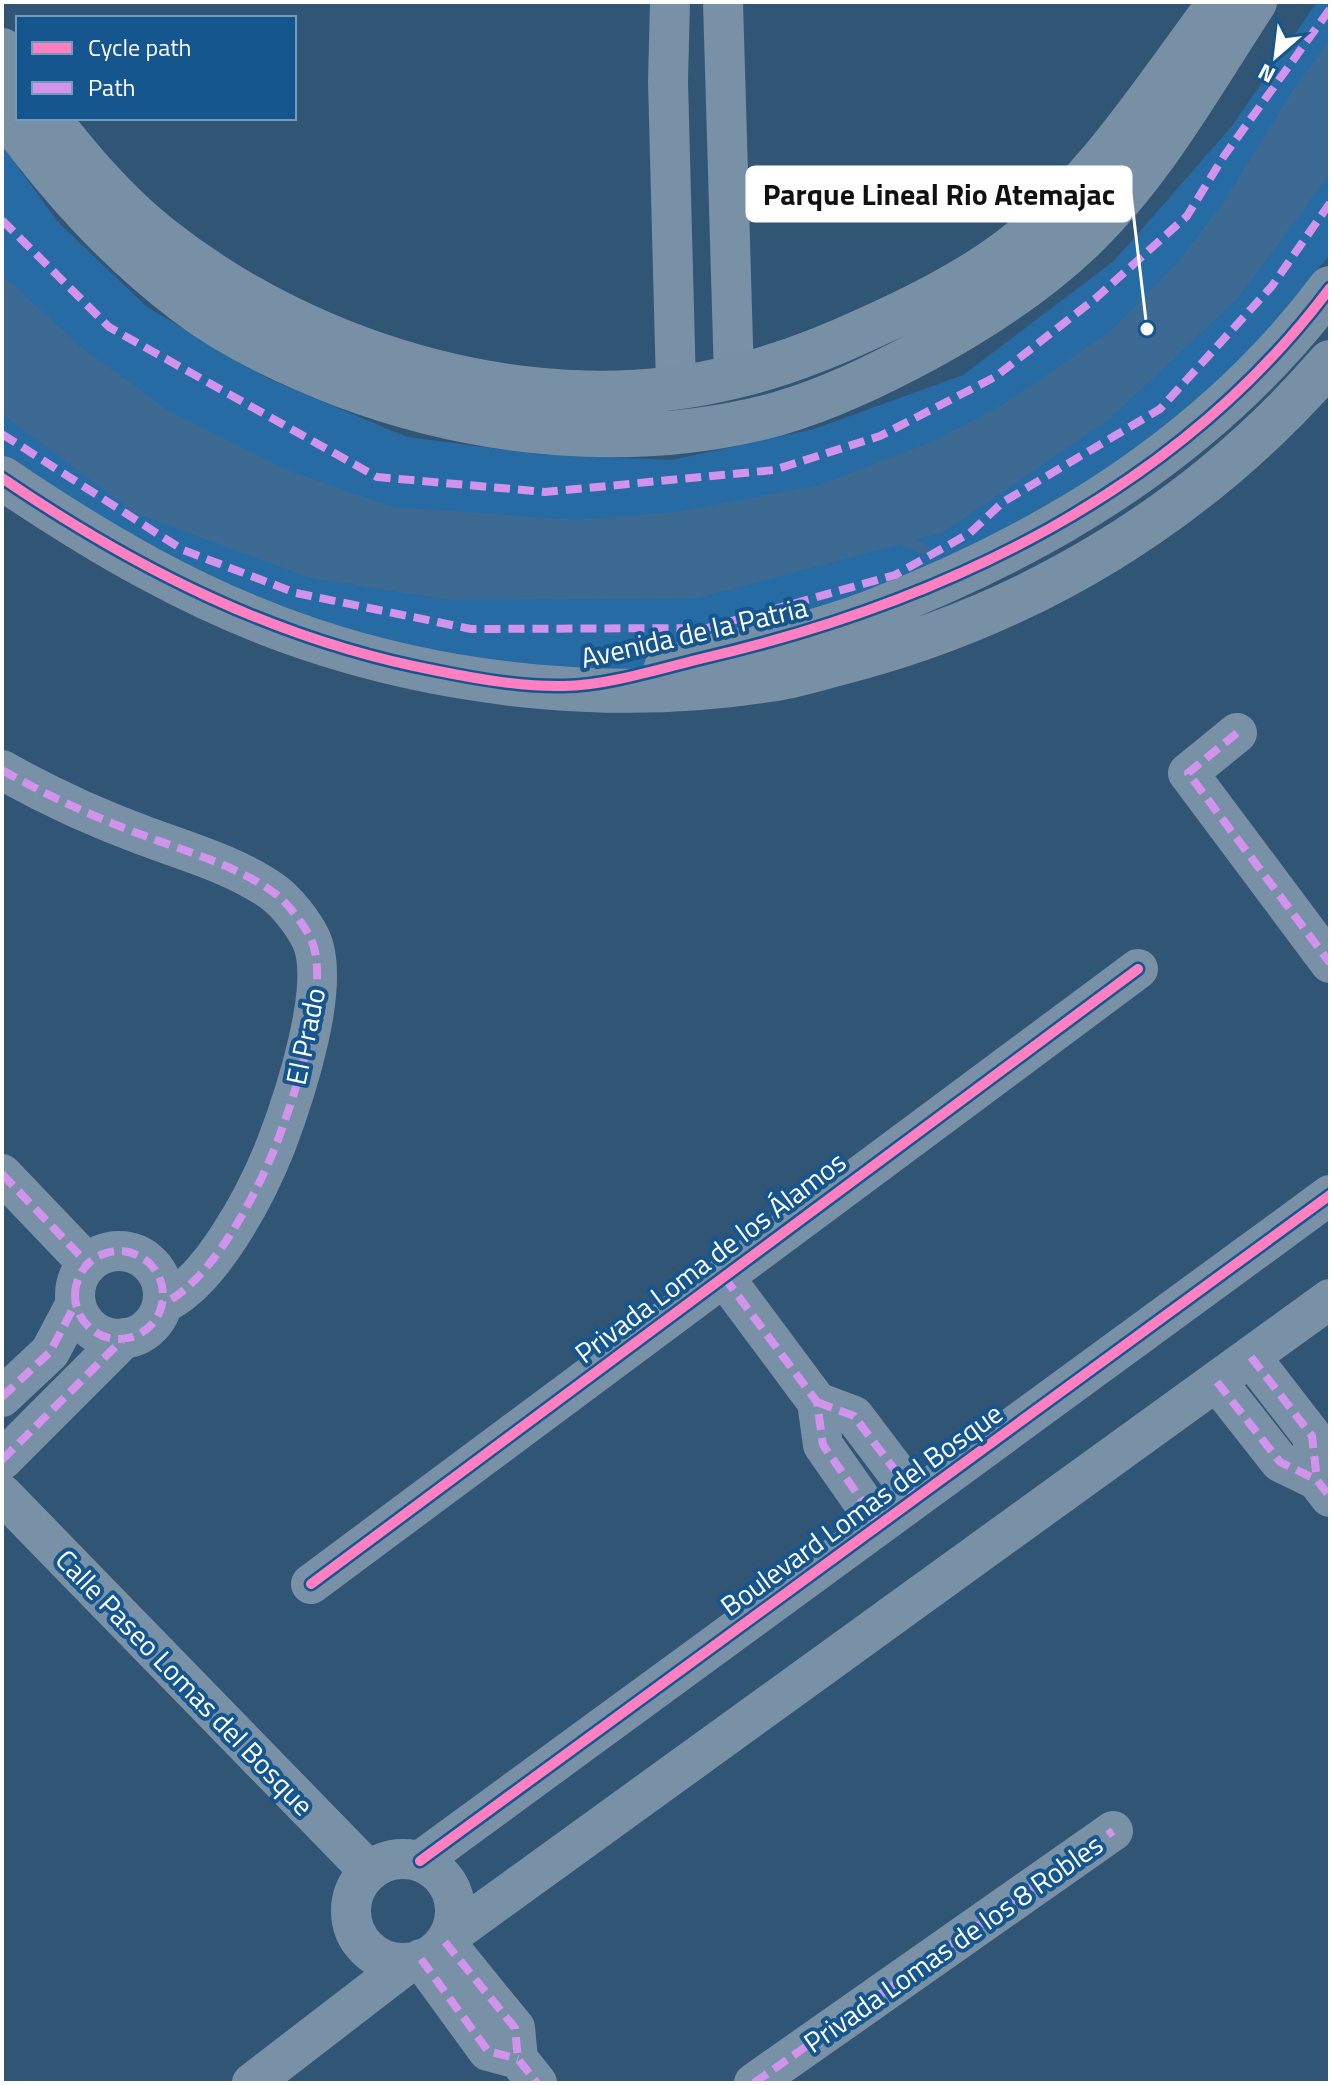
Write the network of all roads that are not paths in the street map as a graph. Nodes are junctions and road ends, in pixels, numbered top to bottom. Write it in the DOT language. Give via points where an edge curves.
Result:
graph roads {
  1 [pos="670,2"];
  2 [pos="723,2"];
  3 [pos="1220,2"];
  4 [pos="1255,2"];
  5 [pos="2,50"];
  6 [pos="16,73"];
  7 [pos="726,80"];
  8 [pos="668,81"];
  9 [pos="2,109"];
  10 [pos="50,120"];
  11 [pos="1330,288"];
  12 [pos="1330,362"];
  13 [pos="734,377"];
  14 [pos="676,385"];
  15 [pos="2,478"];
  16 [pos="566,687"];
  17 [pos="1237,733"];
  18 [pos="2,770"];
  19 [pos="1330,963"];
  20 [pos="1138,969"];
  21 [pos="2,1174"];
  22 [pos="1330,1195"];
  23 [pos="88,1264"];
  24 [pos="724,1277"];
  25 [pos="1330,1299"];
  26 [pos="76,1303"];
  27 [pos="162,1304"];
  28 [pos="124,1338"];
  29 [pos="1251,1357"];
  30 [pos="1217,1382"];
  31 [pos="2,1397"];
  32 [pos="817,1402"];
  33 [pos="2,1460"];
  34 [pos="1323,1488"];
  35 [pos="2,1494"];
  36 [pos="916,1498"];
  37 [pos="879,1525"];
  38 [pos="311,1584"];
  39 [pos="1113,1831"];
  40 [pos="420,1861"];
  41 [pos="369,1871"];
  42 [pos="430,1950"];
  43 [pos="527,2071"];
  44 [pos="252,2083"];
  45 [pos="754,2083"];
  1 -- 8 [label="street"];
  2 -- 7 [label="street"];
  3 -- 13 [label="main road" via="1094,170 1011,249 919,306 819,351"];
  4 -- 9 [label="main road" via="1142,173 1083,239 1010,300 899,364 827,397 724,425 619,435 497,427 394,405 291,366 190,307 115,246 51,176"];
  5 -- 6 [label="main road"];
  7 -- 8 [label="street"];
  7 -- 13 [label="street"];
  8 -- 14 [label="street"];
  10 -- 14 [label="main road" via="86,167 157,235 231,287 310,329 393,360 476,381 564,391"];
  11 -- 16 [label="main road, Avenida de la Patria" via="1226,403 1136,476 1056,528 869,612 738,651"];
  12 -- 16 [label="main road, Avenida de la Patria" via="1227,465 1139,532 1041,591 913,644 770,680 656,690"];
  13 -- 14 [label="main road"];
  15 -- 16 [label="main road, Avenida de la Patria" via="143,566 309,639 390,662"];
  17 -- 19 [label="street" via="1188,773"];
  18 -- 27 [label="street, El Prado" via="42,793 230,868 275,892 311,939 318,971 306,1052 268,1165 248,1206 206,1267 178,1297"];
  20 -- 24 [label="street, Privada Loma de los Álamos"];
  21 -- 23 [label="street"];
  22 -- 36 [label="street, Boulevard Lomas del Bosque"];
  23 -- 26 [label="street" via="77,1282"];
  23 -- 27 [label="street" via="117,1251 140,1257 161,1280"];
  24 -- 32 [label="street, Privada Loma de los Álamos"];
  24 -- 38 [label="street, Privada Loma de los Álamos"];
  25 -- 29 [label="street"];
  26 -- 28 [label="street" via="93,1330"];
  26 -- 31 [label="street" via="50,1352"];
  27 -- 28 [label="street" via="148,1327"];
  28 -- 33 [label="street"];
  29 -- 30 [label="street"];
  29 -- 34 [label="street" via="1312,1436"];
  30 -- 34 [label="street" via="1280,1462"];
  30 -- 42 [label="street"];
  32 -- 36 [label="street" via="854,1416"];
  32 -- 37 [label="street, Privada Loma de los Álamos" via="823,1445"];
  35 -- 41 [label="street, Calle Paseo Lomas del Bosque"];
  36 -- 37 [label="street, Boulevard Lomas del Bosque"];
  37 -- 40 [label="street, Boulevard Lomas del Bosque"];
  39 -- 45 [label="street, Privada Lomas de los 8 Robles"];
  40 -- 41 [label="street" via="393,1860"];
  40 -- 42 [label="street" via="449,1886 455,1912"];
  41 -- 42 [label="street" via="353,1893 351,1919 371,1952 383,1959"];
  42 -- 43 [label="street" via="488,2051"];
  42 -- 44 [label="street"];
}
